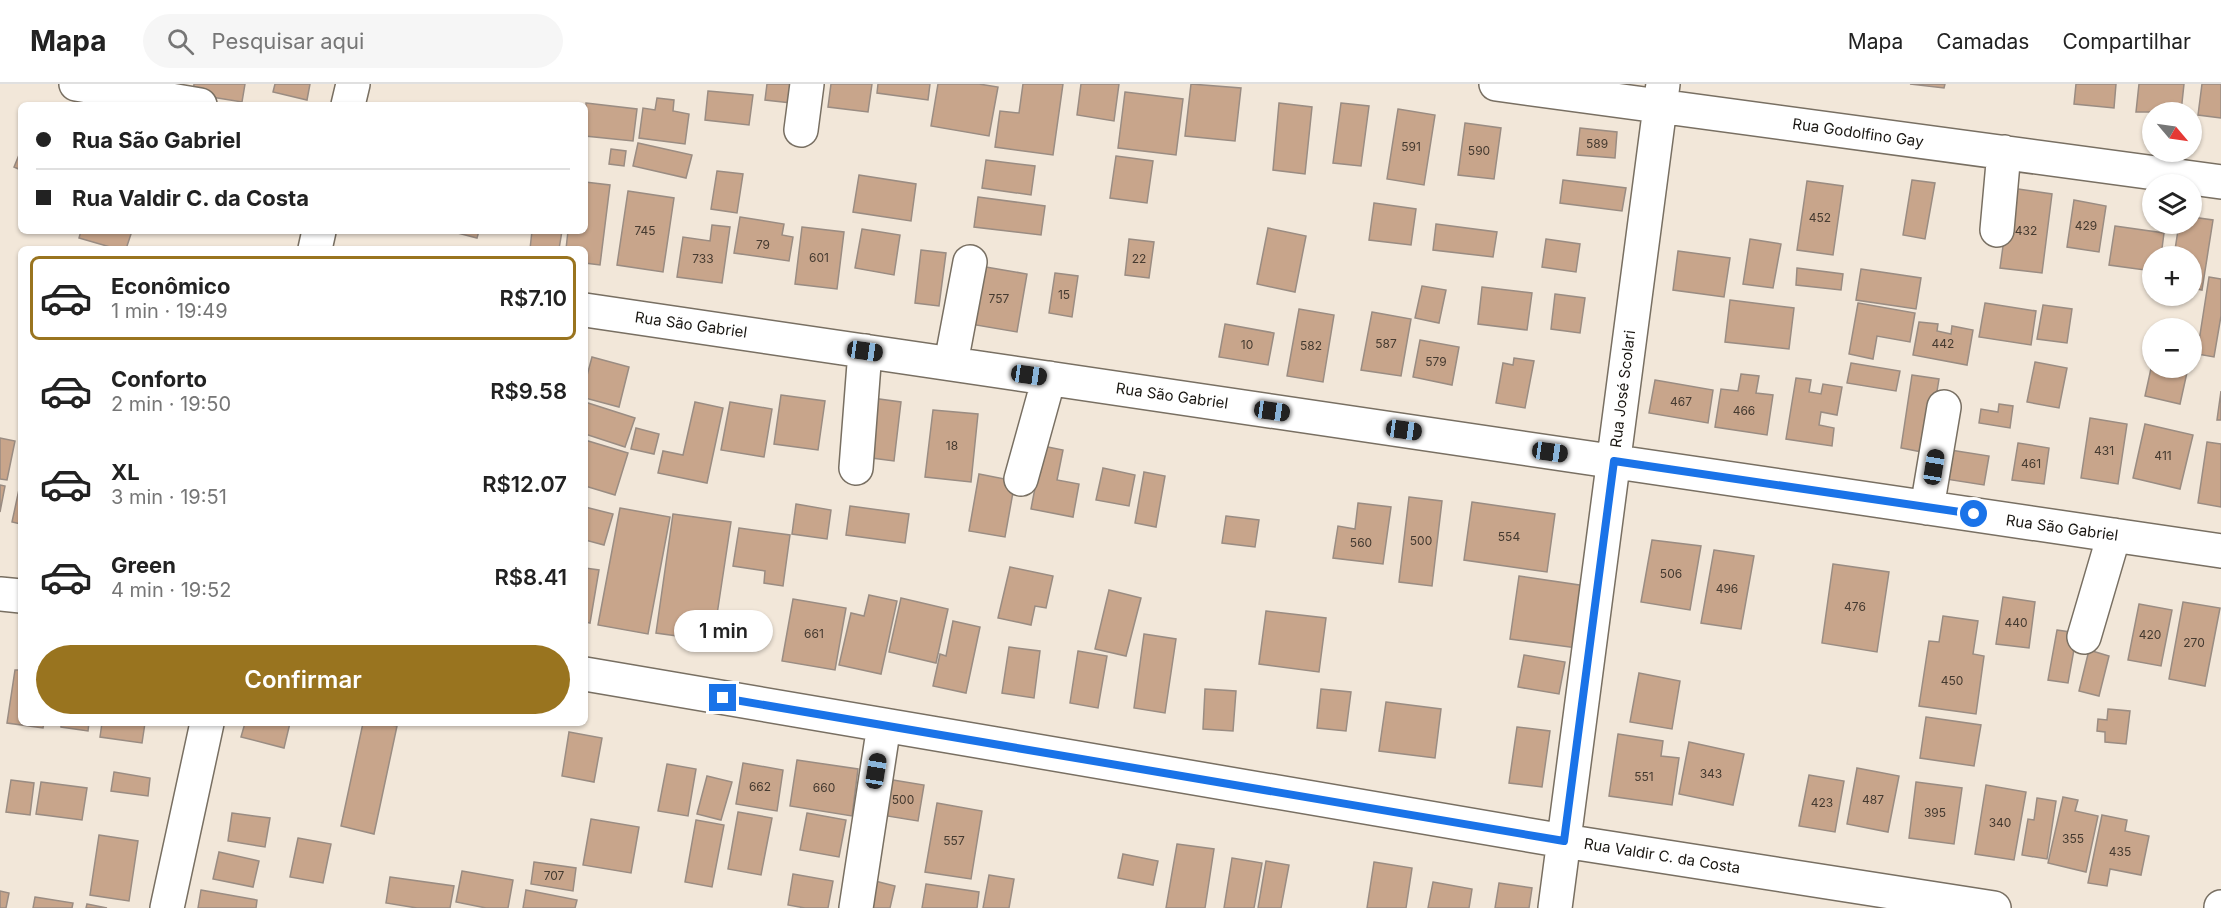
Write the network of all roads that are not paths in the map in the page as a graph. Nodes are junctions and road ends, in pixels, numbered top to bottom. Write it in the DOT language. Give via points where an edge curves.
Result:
graph roads {
  1 [pos="76,84"];
  2 [pos="353,84"];
  3 [pos="807,84"];
  4 [pos="1496,84"];
  5 [pos="1661,95"];
  6 [pos="182,102"];
  7 [pos="349,102"];
  8 [pos="801,130"];
  9 [pos="2004,152"];
  10 [pos="2221,182"];
  11 [pos="1997,230"];
  12 [pos="970,262"];
  13 [pos="588,310"];
  14 [pos="865,351"];
  15 [pos="951,363"];
  16 [pos="1049,378"];
  17 [pos="1944,407"];
  18 [pos="1614,461"];
  19 [pos="856,468"];
  20 [pos="1021,479"];
  21 [pos="1928,508"];
  22 [pos="2114,535"];
  23 [pos="2221,551"];
  24 [pos="0,594"];
  25 [pos="18,596"];
  26 [pos="2084,637"];
  27 [pos="588,675"];
  28 [pos="884,725"];
  29 [pos="206,726"];
  30 [pos="1564,841"];
  31 [pos="166,908"];
  32 [pos="855,908"];
  33 [pos="1555,908"];
  34 [pos="1994,908"];
  1 -- 6 [label="street"];
  2 -- 7 [label="street"];
  3 -- 8 [label="street"];
  4 -- 5 [label="street, Rua Godolfino Gay"];
  5 -- 9 [label="street, Rua Godolfino Gay"];
  5 -- 18 [label="street, Rua José Scolari"];
  9 -- 10 [label="street, Rua Godolfino Gay"];
  9 -- 11 [label="street"];
  12 -- 15 [label="street"];
  13 -- 14 [label="street, Rua São Gabriel"];
  14 -- 15 [label="street, Rua São Gabriel"];
  14 -- 19 [label="street"];
  15 -- 16 [label="street, Rua São Gabriel"];
  16 -- 18 [label="street, Rua São Gabriel"];
  16 -- 20 [label="street"];
  17 -- 21 [label="street"];
  18 -- 21 [label="street, Rua São Gabriel"];
  18 -- 30 [label="street, Rua José Scolari"];
  21 -- 22 [label="street, Rua São Gabriel"];
  22 -- 23 [label="street, Rua São Gabriel"];
  22 -- 26 [label="street"];
  24 -- 25 [label="street"];
  27 -- 28 [label="street, Rua Valdir C. da Costa"];
  28 -- 30 [label="street, Rua Valdir C. da Costa"];
  28 -- 32 [label="street"];
  29 -- 31 [label="street"];
  30 -- 33 [label="street, Rua José Scolari"];
  30 -- 34 [label="street, Rua Valdir C. da Costa"];
}
